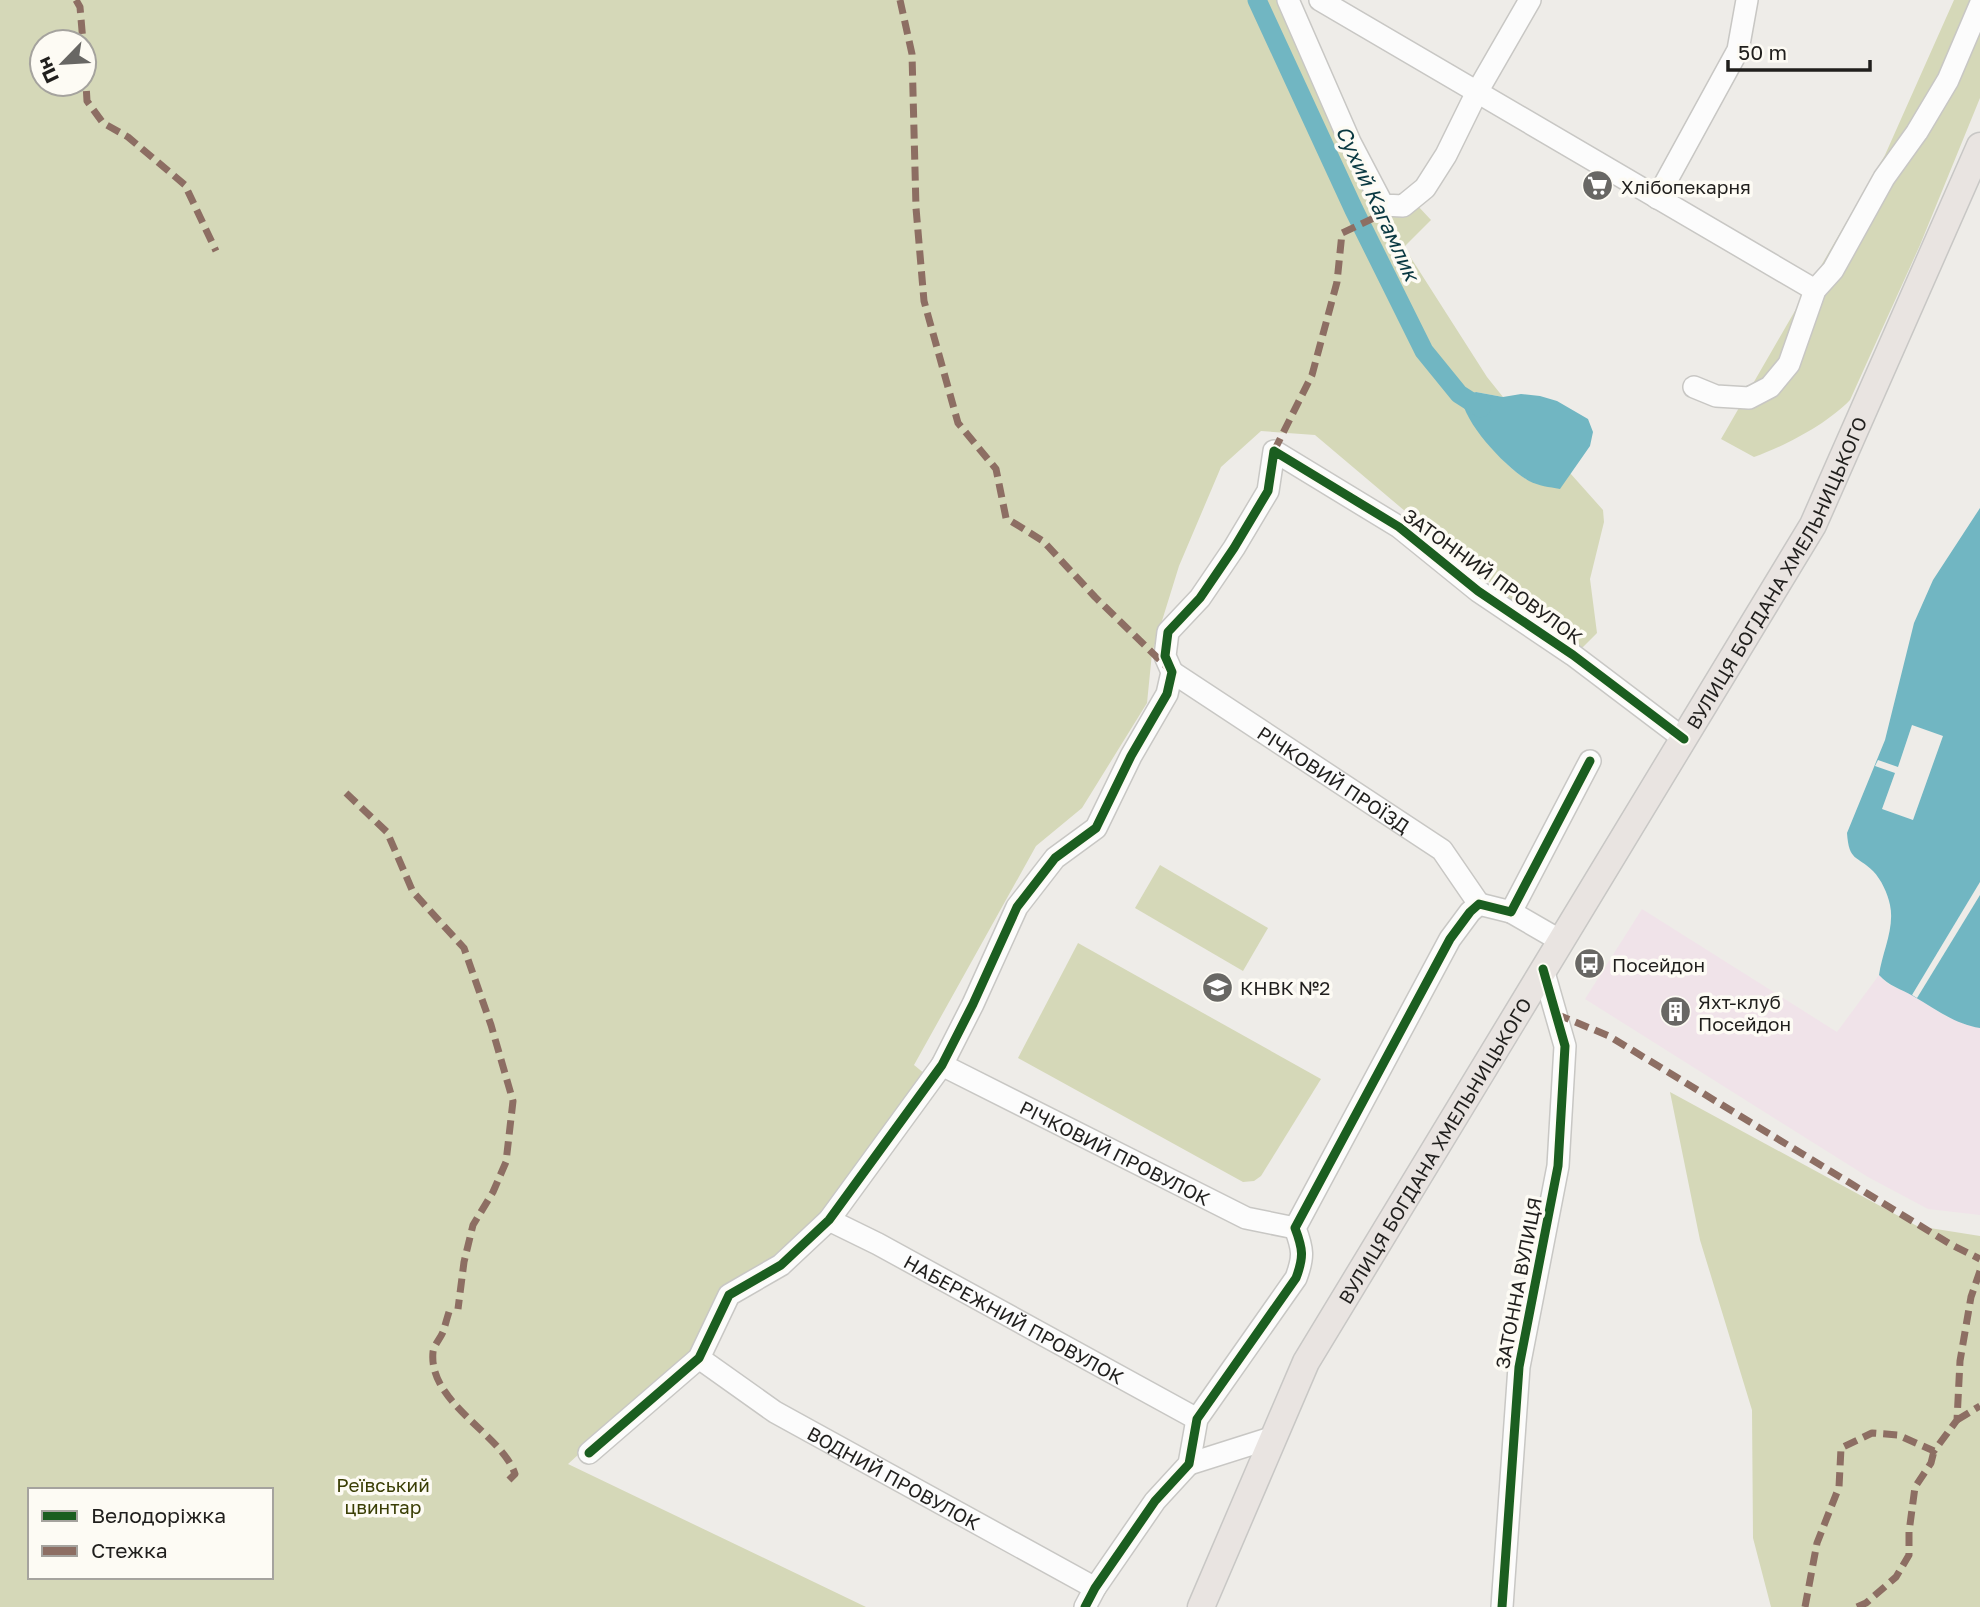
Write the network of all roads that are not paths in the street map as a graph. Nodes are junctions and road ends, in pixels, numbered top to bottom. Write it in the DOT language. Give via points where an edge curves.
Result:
graph roads {
  1 [pos="1287,0"];
  2 [pos="1320,0"];
  3 [pos="1530,0"];
  4 [pos="1747,0"];
  5 [pos="1980,5"];
  6 [pos="1477,92"];
  7 [pos="1980,146"];
  8 [pos="1657,198"];
  9 [pos="1815,290"];
  10 [pos="1694,387"];
  11 [pos="1172,672"];
  12 [pos="1684,739"];
  13 [pos="1590,761"];
  14 [pos="1479,904"];
  15 [pos="1511,912"];
  16 [pos="1561,941"];
  17 [pos="1543,969"];
  18 [pos="942,1065"];
  19 [pos="829,1220"];
  20 [pos="1295,1228"];
  21 [pos="699,1357"];
  22 [pos="1197,1419"];
  23 [pos="1274,1437"];
  24 [pos="589,1453"];
  25 [pos="1189,1464"];
  26 [pos="1090,1597"];
  27 [pos="1201,1607"];
  28 [pos="1502,1607"];
  1 -- 6 [label="street" via="1383,205 1403,206 1425,188"];
  2 -- 6 [label="street"];
  3 -- 6 [label="street"];
  4 -- 8 [label="street" via="1738,50"];
  5 -- 9 [label="street" via="1948,80 1884,178 1833,270"];
  6 -- 8 [label="street"];
  7 -- 12 [label="main road, ВУЛИЦЯ БОГДАНА ХМЕЛЬНИЦЬКОГО" via="1813,526"];
  8 -- 9 [label="street"];
  9 -- 10 [label="street" via="1789,364 1770,387 1749,398 1716,396"];
  11 -- 12 [label="street, ЗАТОННИЙ ПРОВУЛОК" via="1165,656 1168,632 1200,598 1268,491 1274,452 1399,527 1478,591"];
  11 -- 14 [label="street, РІЧКОВИЙ ПРОЇЗД" via="1442,850"];
  11 -- 18 [label="street" via="1167,694 1096,828 1055,858 1017,907"];
  12 -- 16 [label="main road, ВУЛИЦЯ БОГДАНА ХМЕЛЬНИЦЬКОГО"];
  13 -- 15 [label="street"];
  14 -- 15 [label="street"];
  14 -- 20 [label="street" via="1450,939"];
  15 -- 16 [label="street"];
  16 -- 17 [label="main road, ВУЛИЦЯ БОГДАНА ХМЕЛЬНИЦЬКОГО"];
  17 -- 23 [label="main road, ВУЛИЦЯ БОГДАНА ХМЕЛЬНИЦЬКОГО" via="1306,1362"];
  17 -- 28 [label="street, ЗАТОННА ВУЛИЦЯ" via="1565,1046 1558,1166 1518,1367"];
  18 -- 19 [label="street"];
  18 -- 20 [label="street, РІЧКОВИЙ ПРОВУЛОК" via="1246,1218"];
  19 -- 21 [label="street" via="780,1265 729,1295"];
  19 -- 22 [label="street, НАБЕРЕЖНИЙ ПРОВУЛОК"];
  20 -- 22 [label="street" via="1302,1247 1296,1278"];
  21 -- 24 [label="street"];
  21 -- 26 [label="street, ВОДНИЙ ПРОВУЛОК" via="775,1412"];
  22 -- 25 [label="street"];
  23 -- 25 [label="street"];
  23 -- 27 [label="main road, ВУЛИЦЯ БОГДАНА ХМЕЛЬНИЦЬКОГО"];
  25 -- 26 [label="street" via="1155,1501"];
}
